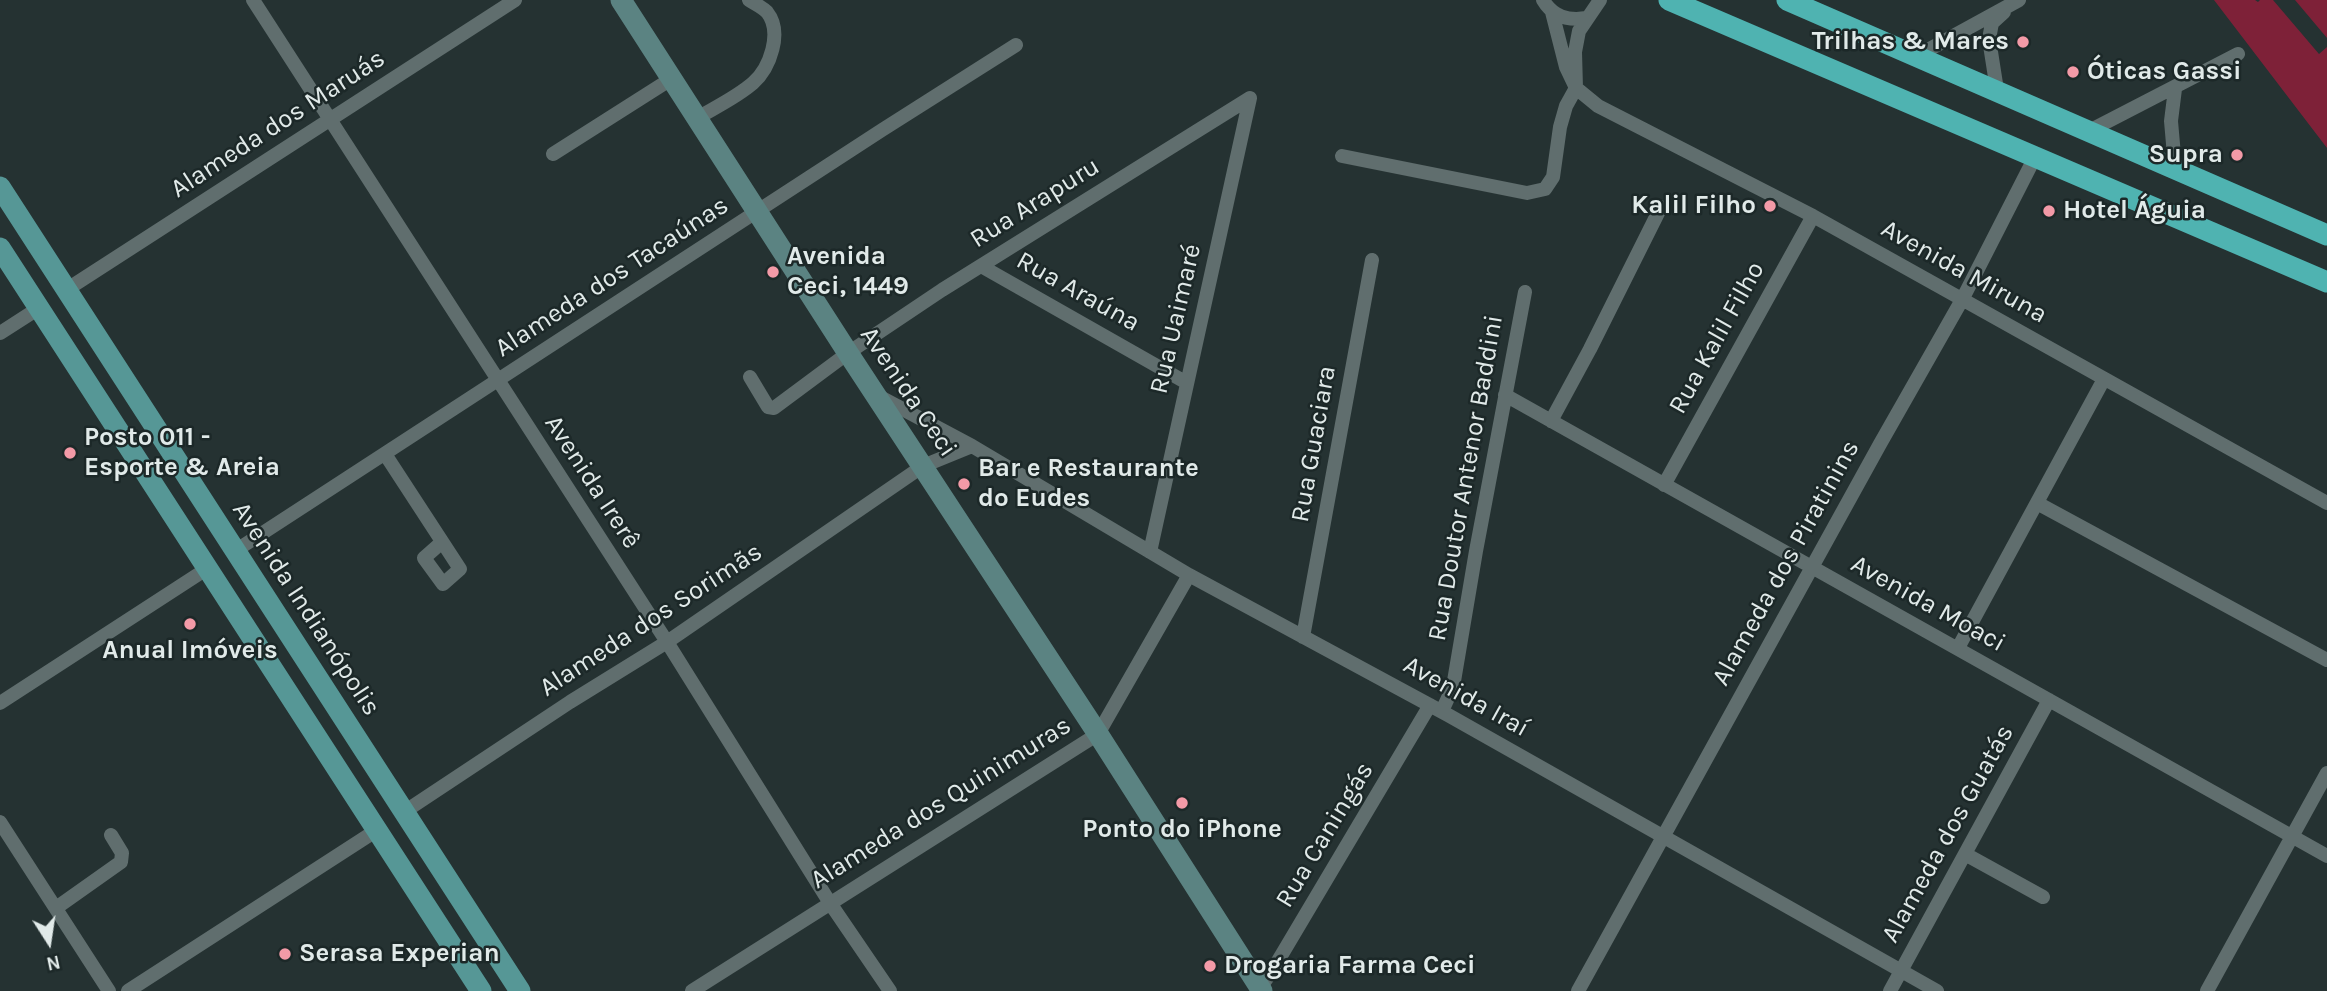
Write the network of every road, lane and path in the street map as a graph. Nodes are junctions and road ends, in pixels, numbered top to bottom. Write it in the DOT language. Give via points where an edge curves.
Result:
graph roads {
  1 [pos="253,0"];
  2 [pos="515,0"];
  3 [pos="621,0"];
  4 [pos="749,0"];
  5 [pos="1543,0"];
  6 [pos="1600,0"];
  7 [pos="1669,0"];
  8 [pos="1787,0"];
  9 [pos="2016,2"];
  10 [pos="1821,8"];
  11 [pos="1552,12"];
  12 [pos="1587,18"];
  13 [pos="1016,45"];
  14 [pos="2238,54"];
  15 [pos="1917,56"];
  16 [pos="671,79"];
  17 [pos="1576,88"];
  18 [pos="2175,89"];
  19 [pos="1997,90"];
  20 [pos="1250,98"];
  21 [pos="697,118"];
  22 [pos="330,119"];
  23 [pos="2091,130"];
  24 [pos="553,154"];
  25 [pos="1342,156"];
  26 [pos="2035,157"];
  27 [pos="2175,167"];
  28 [pos="0,187"];
  29 [pos="1661,207"];
  30 [pos="758,211"];
  31 [pos="1813,216"];
  32 [pos="2327,235"];
  33 [pos="0,248"];
  34 [pos="1373,260"];
  35 [pos="981,266"];
  36 [pos="2327,282"];
  37 [pos="66,290"];
  38 [pos="1525,292"];
  39 [pos="1963,299"];
  40 [pos="39,308"];
  41 [pos="0,333"];
  42 [pos="848,353"];
  43 [pos="750,377"];
  44 [pos="2104,379"];
  45 [pos="497,381"];
  46 [pos="1187,383"];
  47 [pos="1505,395"];
  48 [pos="877,396"];
  49 [pos="1551,421"];
  50 [pos="972,446"];
  51 [pos="384,454"];
  52 [pos="923,466"];
  53 [pos="1664,485"];
  54 [pos="2037,503"];
  55 [pos="2327,503"];
  56 [pos="441,543"];
  57 [pos="234,551"];
  58 [pos="1150,552"];
  59 [pos="208,568"];
  60 [pos="1812,568"];
  61 [pos="1189,575"];
  62 [pos="1303,636"];
  63 [pos="667,642"];
  64 [pos="1958,648"];
  65 [pos="2327,660"];
  66 [pos="2049,700"];
  67 [pos="0,702"];
  68 [pos="1436,708"];
  69 [pos="1098,734"];
  70 [pos="2327,773"];
  71 [pos="404,812"];
  72 [pos="0,822"];
  73 [pos="377,830"];
  74 [pos="111,835"];
  75 [pos="1663,835"];
  76 [pos="2293,837"];
  77 [pos="1965,854"];
  78 [pos="2327,856"];
  79 [pos="2043,897"];
  80 [pos="830,902"];
  81 [pos="56,908"];
  82 [pos="1901,971"];
  83 [pos="1262,990"];
  84 [pos="109,991"];
  85 [pos="128,991"];
  86 [pos="481,991"];
  87 [pos="520,991"];
  88 [pos="692,991"];
  89 [pos="890,991"];
  90 [pos="1578,991"];
  91 [pos="1890,991"];
  92 [pos="1937,991"];
  93 [pos="2207,991"];
  1 -- 22 [label="street, Avenida Irerê"];
  2 -- 22 [label="street, Alameda dos Maruás"];
  3 -- 16 [label="street, Avenida Ceci"];
  4 -- 21 [label="street" via="766,12 773,27 768,64 752,84"];
  5 -- 11 [label="street"];
  6 -- 12 [label="street"];
  7 -- 26 [label="highway"];
  8 -- 10 [label="highway"];
  9 -- 15 [label="street"];
  9 -- 19 [label="street" via="1992,23 1989,39"];
  10 -- 15 [label="highway"];
  11 -- 12 [label="street"];
  11 -- 17 [label="street"];
  12 -- 17 [label="street" via="1576,42"];
  13 -- 30 [label="street, Alameda dos Tacaúnas"];
  14 -- 18 [label="street"];
  15 -- 19 [label="highway"];
  16 -- 21 [label="street, Avenida Ceci"];
  16 -- 24 [label="street"];
  17 -- 25 [label="street" via="1560,127 1553,177 1538,192"];
  17 -- 31 [label="street, Avenida Miruna" via="1598,106"];
  18 -- 23 [label="street"];
  18 -- 27 [label="street" via="2171,121"];
  19 -- 23 [label="highway"];
  20 -- 35 [label="street, Rua Arapuru"];
  20 -- 46 [label="street, Rua Uaimaré"];
  21 -- 30 [label="street, Avenida Ceci"];
  22 -- 37 [label="street, Alameda dos Maruás"];
  22 -- 45 [label="street, Avenida Irerê"];
  23 -- 27 [label="highway"];
  26 -- 36 [label="highway"];
  26 -- 39 [label="street, Alameda dos Piratinins"];
  27 -- 32 [label="highway"];
  28 -- 37 [label="main road, Avenida Indianópolis"];
  29 -- 49 [label="street"];
  30 -- 42 [label="street, Avenida Ceci"];
  30 -- 45 [label="street, Alameda dos Tacaúnas"];
  31 -- 39 [label="street, Avenida Miruna"];
  31 -- 53 [label="street, Rua Kalil Filho"];
  33 -- 40 [label="main road"];
  34 -- 62 [label="street, Rua Guaciara"];
  35 -- 42 [label="street, Rua Arapuru"];
  35 -- 46 [label="street, Rua Araúna"];
  37 -- 57 [label="main road, Avenida Indianópolis"];
  38 -- 47 [label="street, Rua Doutor Antenor Baddini"];
  39 -- 44 [label="street, Avenida Miruna"];
  39 -- 60 [label="street, Alameda dos Piratinins"];
  40 -- 41 [label="street"];
  40 -- 59 [label="main road"];
  42 -- 43 [label="street, Rua Arapuru" via="772,409"];
  42 -- 48 [label="street, Avenida Ceci"];
  44 -- 54 [label="street"];
  44 -- 55 [label="street, Avenida Miruna"];
  45 -- 51 [label="street, Alameda dos Tacaúnas"];
  45 -- 63 [label="street, Avenida Irerê"];
  46 -- 58 [label="street, Rua Uaimaré"];
  47 -- 49 [label="street, Avenida Moaci"];
  47 -- 68 [label="street, Rua Doutor Antenor Baddini" via="1453,687"];
  48 -- 50 [label="street, Avenida Iraí"];
  48 -- 52 [label="street, Avenida Ceci"];
  49 -- 53 [label="street, Avenida Moaci"];
  50 -- 52 [label="street"];
  50 -- 58 [label="street, Avenida Iraí"];
  51 -- 56 [label="street"];
  51 -- 57 [label="street, Alameda dos Tacaúnas"];
  52 -- 63 [label="street, Alameda dos Sorimãs"];
  52 -- 69 [label="street, Avenida Ceci"];
  53 -- 60 [label="street, Avenida Moaci"];
  54 -- 64 [label="street"];
  54 -- 65 [label="street"];
  57 -- 71 [label="main road, Avenida Indianópolis"];
  58 -- 61 [label="street, Avenida Iraí"];
  59 -- 67 [label="street"];
  59 -- 73 [label="main road"];
  60 -- 64 [label="street, Avenida Moaci"];
  60 -- 75 [label="street, Alameda dos Piratinins"];
  61 -- 62 [label="street, Avenida Iraí"];
  61 -- 69 [label="street, Alameda dos Quinimuras"];
  62 -- 68 [label="street, Avenida Iraí"];
  63 -- 71 [label="street, Alameda dos Sorimãs"];
  63 -- 80 [label="street, Avenida Irerê"];
  64 -- 66 [label="street, Avenida Moaci"];
  66 -- 76 [label="street, Avenida Moaci"];
  66 -- 77 [label="street, Alameda dos Guatás"];
  68 -- 75 [label="street, Avenida Iraí"];
  68 -- 83 [label="street, Rua Caningás"];
  69 -- 80 [label="street, Alameda dos Quinimuras"];
  69 -- 83 [label="street, Avenida Ceci"];
  70 -- 76 [label="street"];
  71 -- 87 [label="main road, Avenida Indianópolis"];
  72 -- 81 [label="street"];
  73 -- 85 [label="street"];
  73 -- 86 [label="main road"];
  74 -- 81 [label="street" via="122,853 121,862"];
  75 -- 82 [label="street, Avenida Iraí"];
  75 -- 90 [label="street, Alameda dos Piratinins"];
  76 -- 78 [label="street, Avenida Moaci"];
  76 -- 93 [label="street"];
  77 -- 79 [label="street"];
  77 -- 82 [label="street, Alameda dos Guatás"];
  80 -- 88 [label="street, Alameda dos Quinimuras"];
  80 -- 89 [label="street, Avenida Irerê"];
  81 -- 84 [label="street"];
  82 -- 91 [label="street, Alameda dos Guatás"];
  82 -- 92 [label="street, Avenida Iraí"];
}
